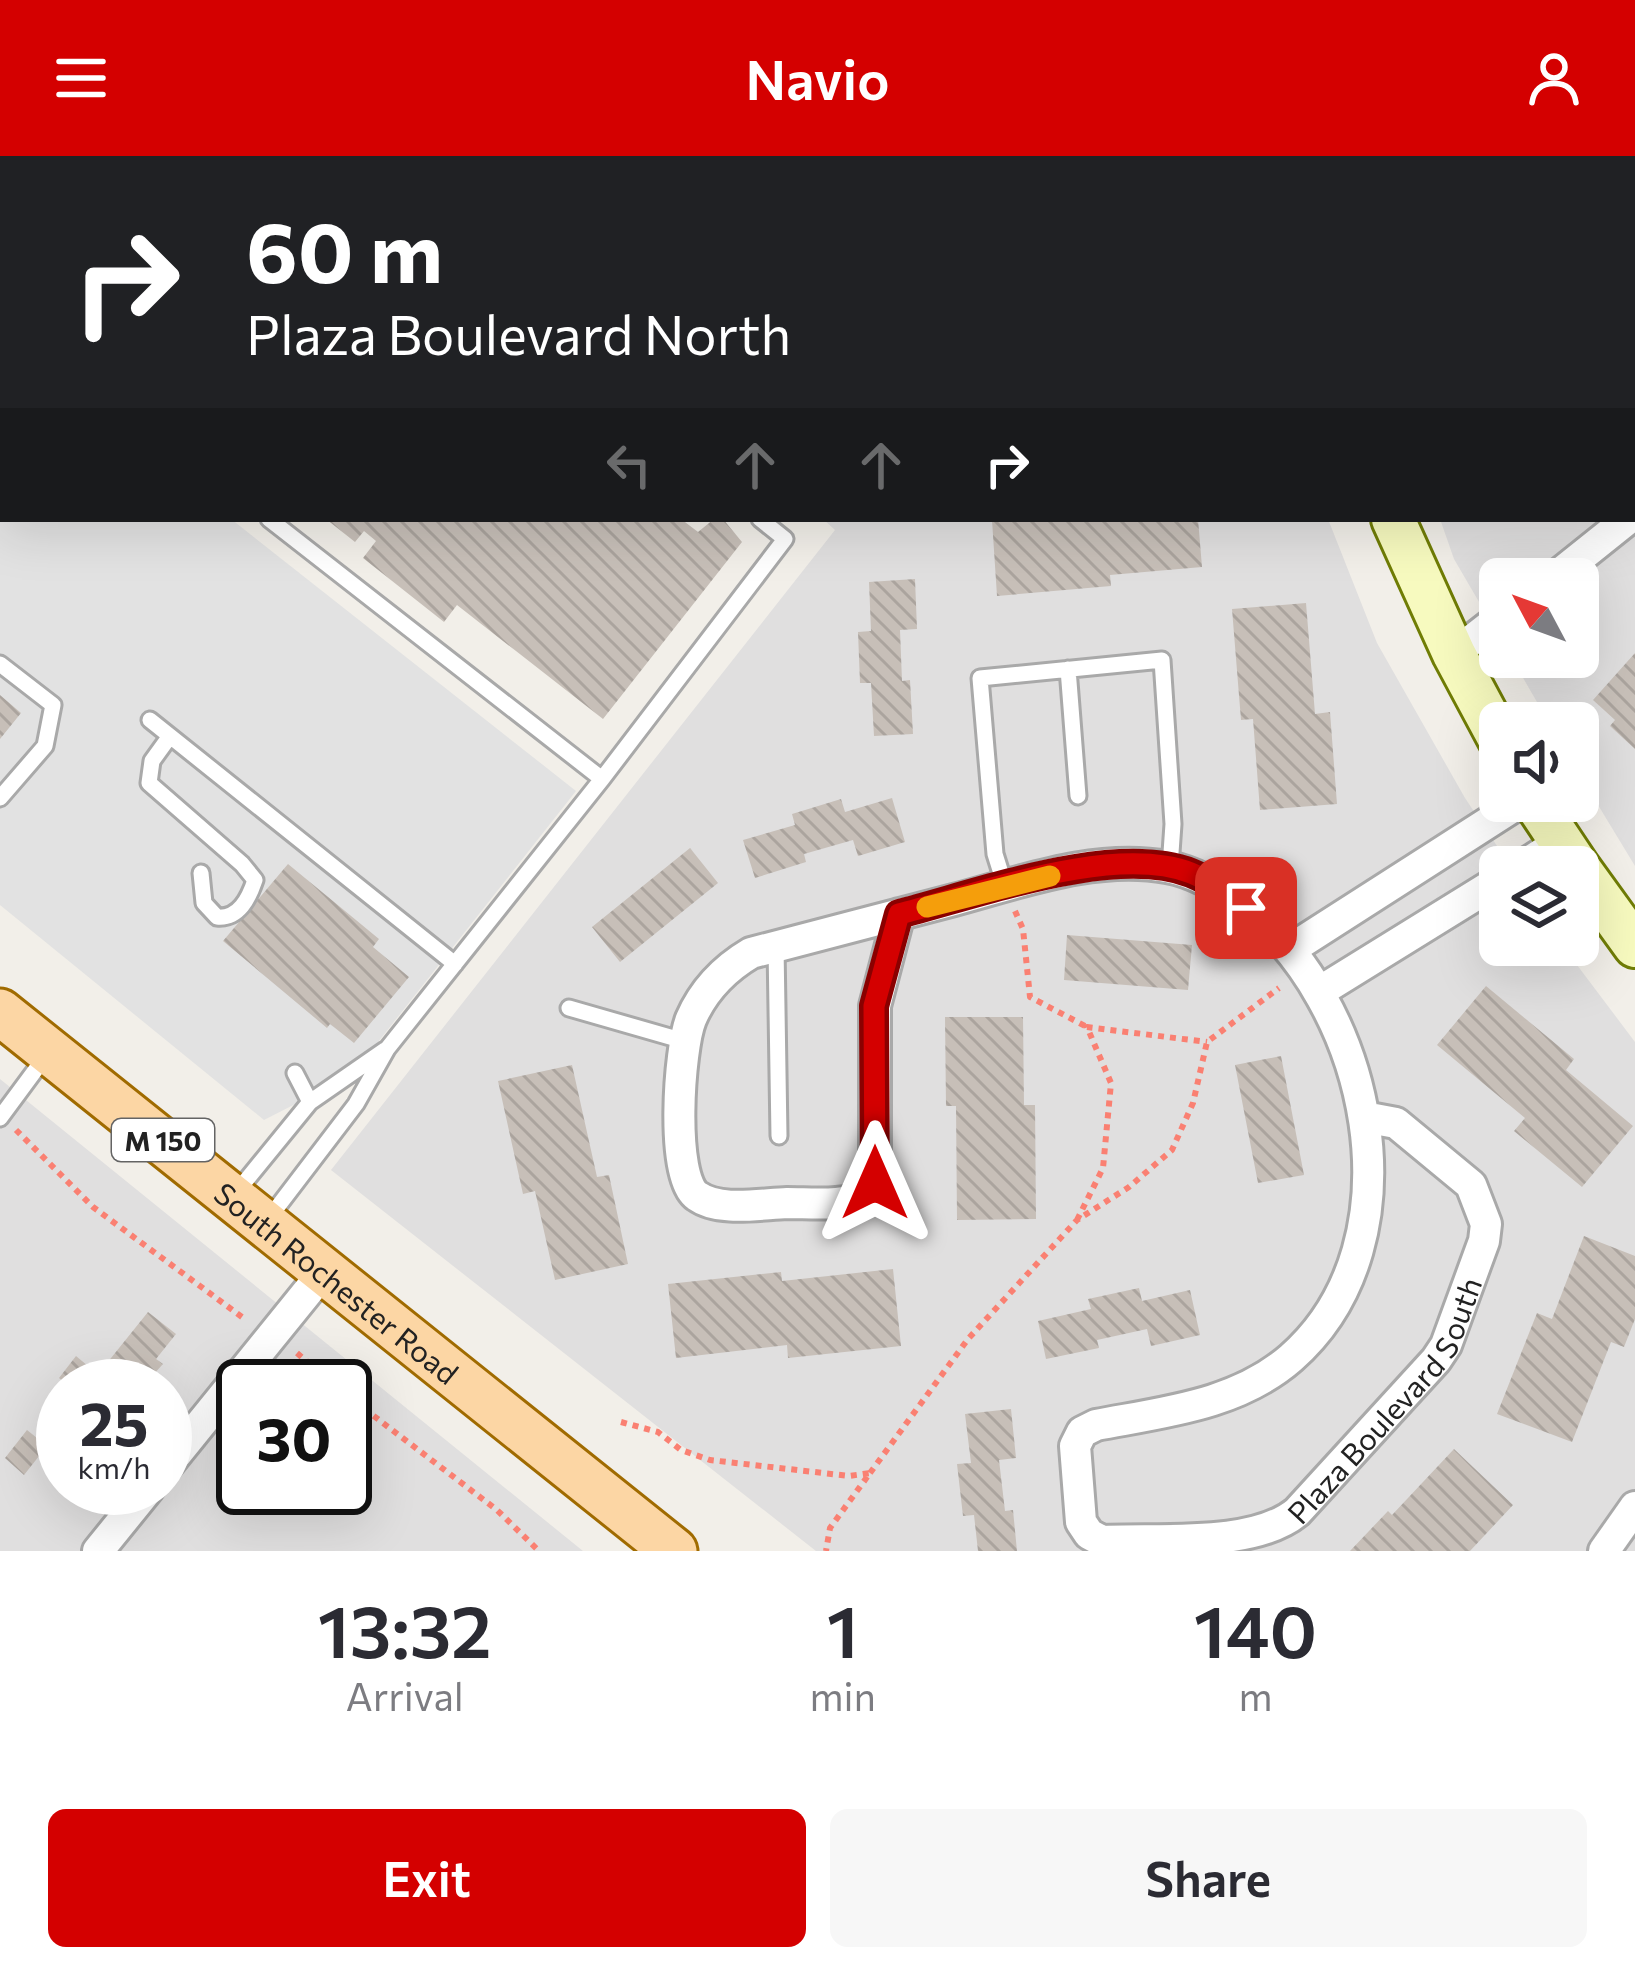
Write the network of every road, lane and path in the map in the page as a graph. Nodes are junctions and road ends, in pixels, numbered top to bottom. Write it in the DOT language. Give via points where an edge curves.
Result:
graph roads {
  1 [pos="272,522"];
  2 [pos="764,522"];
  3 [pos="1394,522"];
  4 [pos="1629,524"];
  5 [pos="1581,558"];
  6 [pos="1479,634"];
  7 [pos="1454,654"];
  8 [pos="0,664"];
  9 [pos="1068,669"];
  10 [pos="1480,702"];
  11 [pos="149,720"];
  12 [pos="170,736"];
  13 [pos="602,779"];
  14 [pos="1078,796"];
  15 [pos="0,798"];
  16 [pos="1495,822"];
  17 [pos="1170,867"];
  18 [pos="201,873"];
  19 [pos="1005,886"];
  20 [pos="1479,890"];
  21 [pos="1599,896"];
  22 [pos="899,914"];
  23 [pos="776,946"];
  24 [pos="1635,946"];
  25 [pos="455,964"];
  26 [pos="1306,970"];
  27 [pos="568,1008"];
  28 [pos="0,1012"];
  29 [pos="1087,1027"];
  30 [pos="684,1040"];
  31 [pos="1207,1042"];
  32 [pos="387,1049"];
  33 [pos="50,1051"];
  34 [pos="295,1073"];
  35 [pos="310,1102"];
  36 [pos="1,1117"];
  37 [pos="1364,1118"];
  38 [pos="779,1136"];
  39 [pos="250,1209"];
  40 [pos="1077,1220"];
  41 [pos="326,1269"];
  42 [pos="271,1339"];
  43 [pos="303,1359"];
  44 [pos="372,1415"];
  45 [pos="621,1422"];
  46 [pos="192,1435"];
  47 [pos="870,1474"];
  48 [pos="1635,1507"];
  49 [pos="127,1515"];
  50 [pos="98,1551"];
  51 [pos="539,1551"];
  52 [pos="674,1551"];
  53 [pos="826,1551"];
  54 [pos="1604,1551"];
  1 -- 13 [label="lane"];
  2 -- 13 [label="lane" via="785,539"];
  3 -- 7 [label="street"];
  4 -- 5 [label="street"];
  6 -- 7 [label="street"];
  7 -- 10 [label="street"];
  8 -- 15 [label="lane" via="53,705 45,746"];
  9 -- 14 [label="lane"];
  9 -- 17 [label="lane" via="1162,660"];
  9 -- 19 [label="lane" via="980,678 995,854"];
  11 -- 12 [label="lane"];
  12 -- 18 [label="lane" via="152,761 149,783 242,864 255,880 250,897 227,918 217,917 204,903"];
  12 -- 25 [label="lane"];
  13 -- 25 [label="lane"];
  16 -- 26 [label="street"];
  17 -- 19 [label="street" via="1107,863"];
  17 -- 26 [label="street" via="1220,888 1270,927"];
  19 -- 22 [label="street"];
  19 -- 29 [label="path" via="1023,929 1030,997"];
  20 -- 26 [label="street"];
  21 -- 24 [label="street"];
  22 -- 23 [label="street"];
  22 -- 30 [label="street" via="874,1006 875,1183 868,1196 712,1204 693,1195 682,1161"];
  23 -- 30 [label="street" via="720,974"];
  23 -- 38 [label="lane"];
  25 -- 32 [label="lane"];
  26 -- 31 [label="path"];
  26 -- 37 [label="street, Plaza Boulevard South" via="1357,1074"];
  27 -- 30 [label="lane"];
  28 -- 33 [label="main road, South Rochester Road / M 150"];
  29 -- 31 [label="path"];
  29 -- 40 [label="path" via="1111,1083 1103,1168"];
  31 -- 40 [label="path" via="1172,1150"];
  32 -- 35 [label="lane"];
  32 -- 39 [label="lane" via="356,1104"];
  33 -- 36 [label="lane"];
  33 -- 39 [label="main road, South Rochester Road / M 150"];
  34 -- 35 [label="lane"];
  35 -- 39 [label="lane"];
  36 -- 42 [label="path" via="93,1207"];
  37 -- 37 [label="street, Plaza Boulevard South" via="1367,1207 1333,1306 1289,1360 1246,1387 1082,1432 1075,1446 1081,1522 1089,1534 1102,1540 1279,1526 1446,1345 1484,1241 1482,1209 1471,1185 1396,1123"];
  39 -- 41 [label="main road, South Rochester Road / M 150"];
  40 -- 47 [label="path" via="968,1339"];
  41 -- 42 [label="street"];
  41 -- 52 [label="main road, South Rochester Road / M 150"];
  42 -- 43 [label="path"];
  42 -- 46 [label="street"];
  44 -- 51 [label="path"];
  45 -- 47 [label="path" via="710,1460"];
  47 -- 53 [label="path" via="830,1528"];
  48 -- 54 [label="street"];
  49 -- 50 [label="street"];
}
